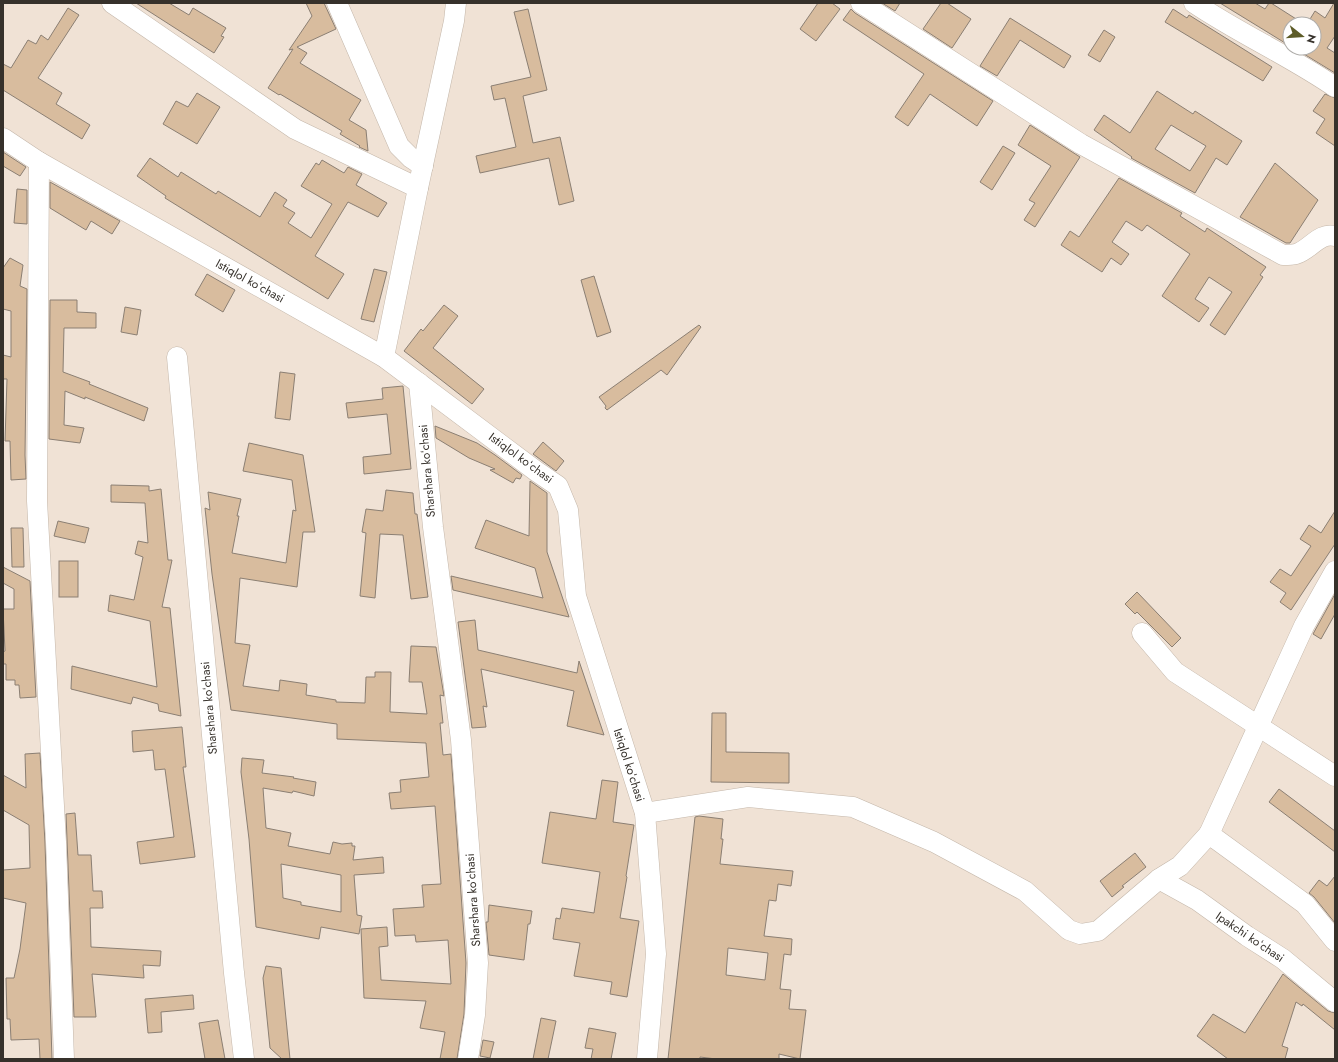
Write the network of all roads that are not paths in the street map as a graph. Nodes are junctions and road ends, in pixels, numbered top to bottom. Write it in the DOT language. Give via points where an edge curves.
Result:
graph roads {
  1 [pos="112,3"];
  2 [pos="337,3"];
  3 [pos="456,3"];
  4 [pos="861,3"];
  5 [pos="1194,3"];
  6 [pos="1335,87"];
  7 [pos="3,138"];
  8 [pos="39,162"];
  9 [pos="423,166"];
  10 [pos="418,188"];
  11 [pos="1335,236"];
  12 [pos="177,357"];
  13 [pos="384,357"];
  14 [pos="419,383"];
  15 [pos="1335,571"];
  16 [pos="1142,633"];
  17 [pos="1258,726"];
  18 [pos="1335,776"];
  19 [pos="645,813"];
  20 [pos="1209,834"];
  21 [pos="1159,879"];
  22 [pos="1335,941"];
  23 [pos="1335,1002"];
  24 [pos="64,1059"];
  25 [pos="244,1059"];
  26 [pos="468,1059"];
  27 [pos="647,1059"];
  1 -- 10 [label="street" via="295,129"];
  2 -- 9 [label="street" via="399,146"];
  3 -- 9 [label="street"];
  4 -- 11 [label="street" via="1081,144 1283,255 1296,254 1320,238"];
  5 -- 6 [label="street"];
  7 -- 8 [label="street, Istiqlol koʻchasi"];
  8 -- 13 [label="street, Istiqlol koʻchasi"];
  8 -- 24 [label="street" via="37,501 56,842"];
  9 -- 10 [label="street"];
  10 -- 13 [label="street"];
  12 -- 25 [label="street, Sharshara koʻchasi"];
  13 -- 14 [label="street, Istiqlol koʻchasi"];
  14 -- 19 [label="street, Istiqlol koʻchasi" via="558,486 568,510 576,596"];
  14 -- 26 [label="street, Sharshara koʻchasi" via="433,527 461,740 478,963 475,1015"];
  15 -- 17 [label="street" via="1304,626"];
  16 -- 17 [label="street" via="1175,672"];
  17 -- 18 [label="street"];
  17 -- 20 [label="street"];
  19 -- 21 [label="street" via="748,797 853,807 934,842 1025,891 1069,930 1080,934 1098,930"];
  19 -- 27 [label="street, Istiqlol koʻchasi" via="656,954"];
  20 -- 21 [label="street" via="1180,866"];
  20 -- 22 [label="street" via="1305,904"];
  21 -- 23 [label="street, Ipakchi koʻchasi" via="1197,900 1283,959"];
}
